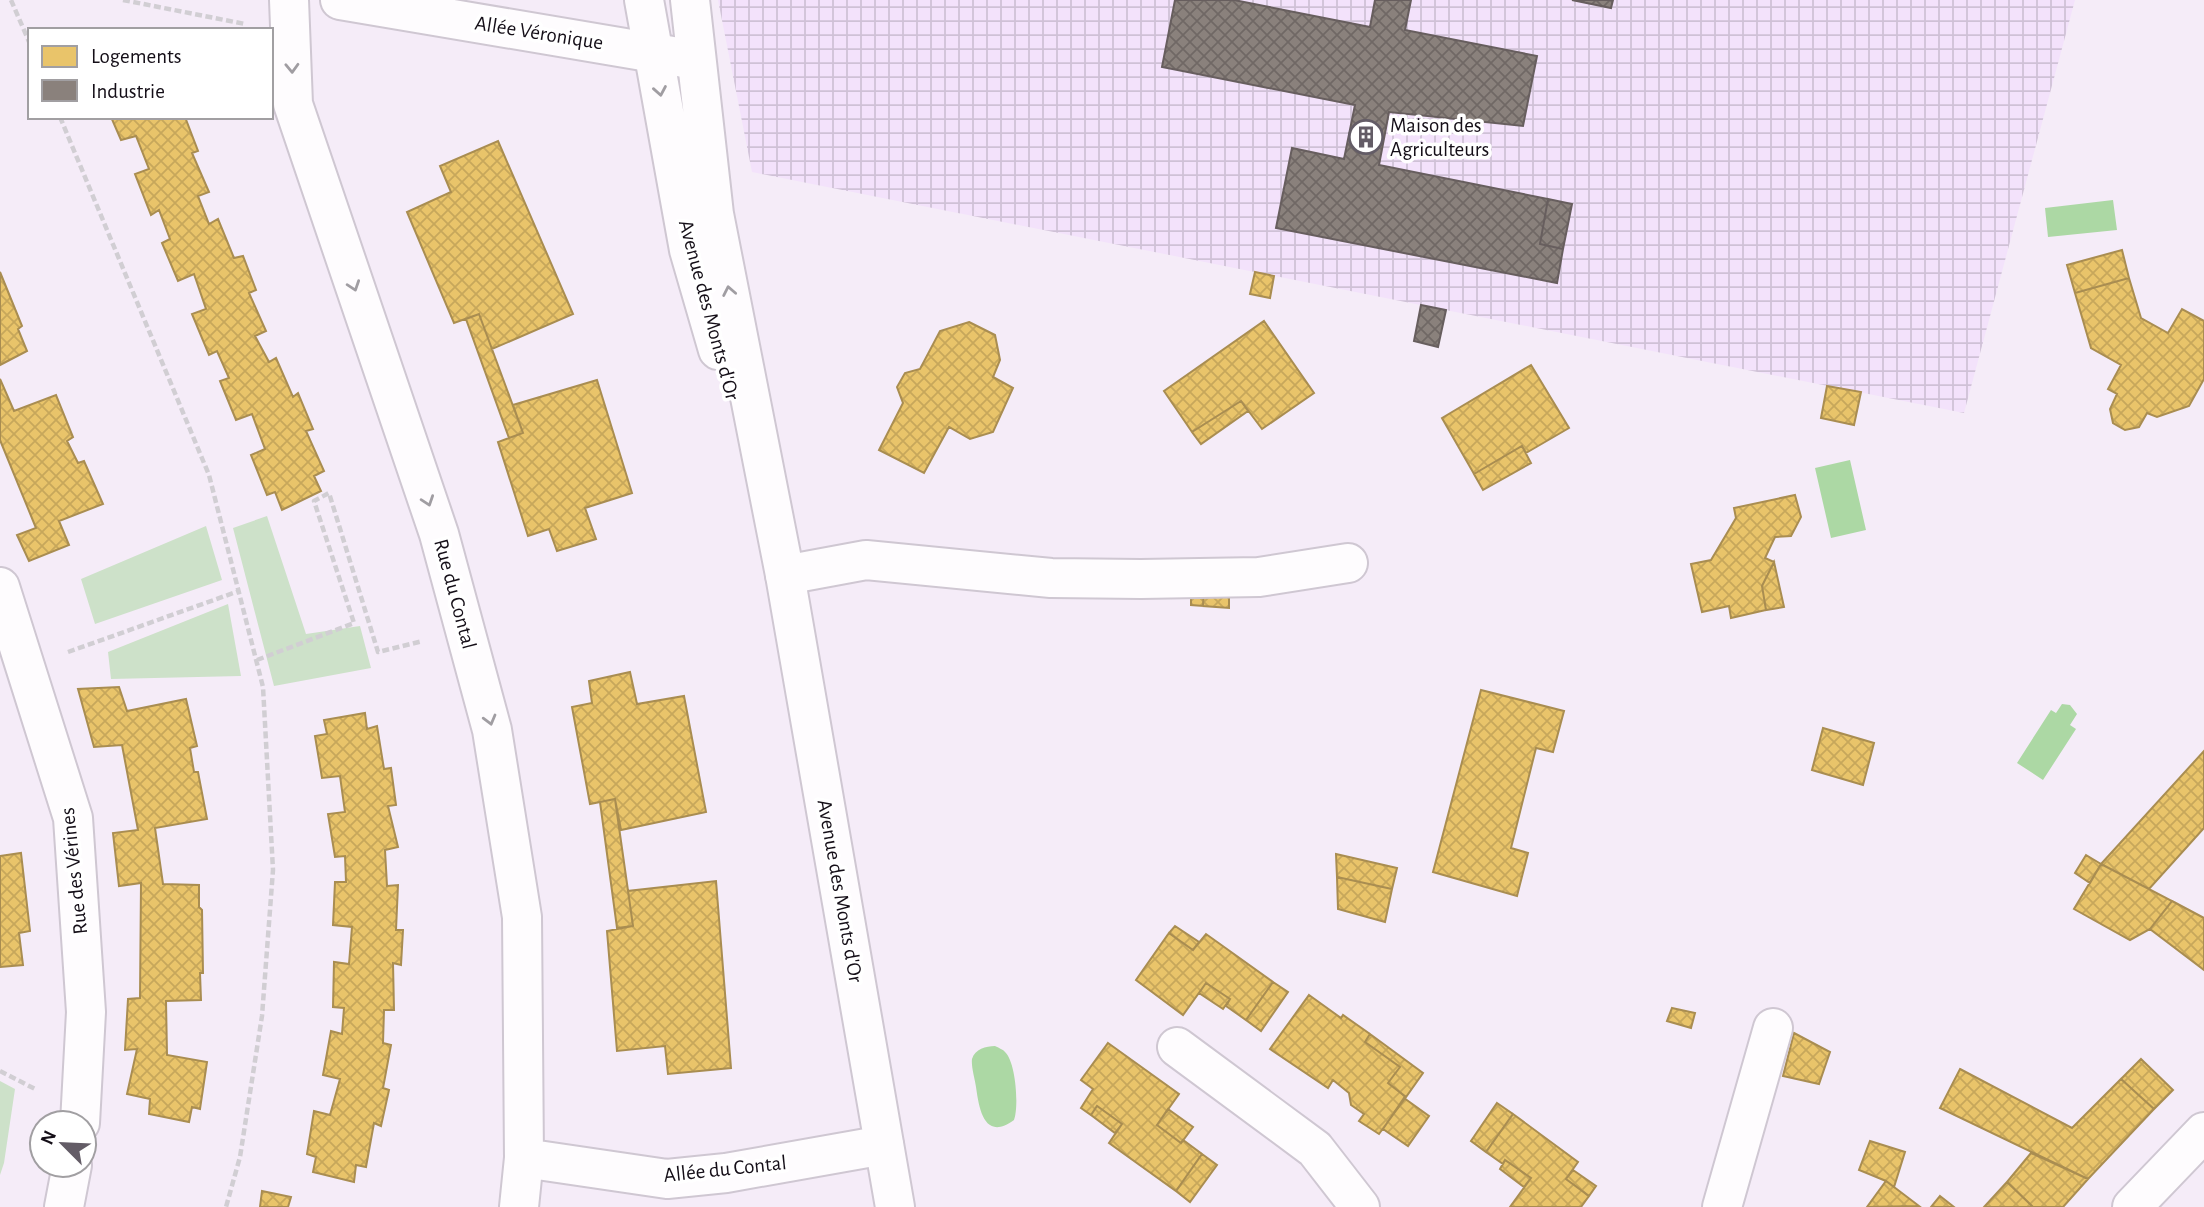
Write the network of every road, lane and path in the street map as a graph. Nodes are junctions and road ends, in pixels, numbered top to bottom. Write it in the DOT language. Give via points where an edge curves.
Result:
graph roads {
  1 [pos="11,0"];
  2 [pos="123,0"];
  3 [pos="340,0"];
  4 [pos="644,0"];
  5 [pos="690,0"];
  6 [pos="290,17"];
  7 [pos="28,39"];
  8 [pos="653,52"];
  9 [pos="696,60"];
  10 [pos="61,119"];
  11 [pos="1348,563"];
  12 [pos="785,575"];
  13 [pos="0,587"];
  14 [pos="239,591"];
  15 [pos="465,631"];
  16 [pos="257,660"];
  17 [pos="25,667"];
  18 [pos="1773,1028"];
  19 [pos="1177,1046"];
  20 [pos="81,1109"];
  21 [pos="2204,1132"];
  22 [pos="884,1145"];
  23 [pos="524,1158"];
  24 [pos="69,1179"];
  25 [pos="64,1207"];
  26 [pos="226,1207"];
  27 [pos="519,1207"];
  28 [pos="895,1207"];
  29 [pos="1360,1207"];
  30 [pos="1722,1207"];
  31 [pos="2132,1207"];
  1 -- 7 [label="path"];
  2 -- 6 [label="path"];
  3 -- 8 [label="street, Allée Véronique"];
  4 -- 8 [label="street, Avenue des Monts d'Or"];
  5 -- 9 [label="street, Avenue des Monts d'Or"];
  6 -- 15 [label="street, Rue du Contal, one-way" via="293,104 439,534"];
  8 -- 9 [label="street, Allée Véronique"];
  8 -- 12 [label="street, Avenue des Monts d'Or, one-way" via="689,250"];
  12 -- 9 [label="street, Avenue des Monts d'Or, one-way" via="714,214"];
  10 -- 14 [label="path" via="209,475"];
  11 -- 12 [label="street" via="1259,577 1141,579 1051,578 866,561"];
  12 -- 22 [label="street, Avenue des Monts d'Or"];
  13 -- 17 [label="street, Rue des Vérines"];
  14 -- 16 [label="path"];
  14 -- 17 [label="path"];
  15 -- 16 [label="path" via="378,652 329,492 314,501 354,622"];
  15 -- 23 [label="street, Rue du Contal, one-way" via="492,730 522,917"];
  16 -- 26 [label="path" via="263,687 273,870 262,1016 240,1157"];
  17 -- 20 [label="street, Rue des Vérines" via="73,818 86,1012"];
  18 -- 30 [label="street"];
  19 -- 29 [label="street" via="1315,1149"];
  21 -- 31 [label="street"];
  22 -- 23 [label="street, Allée du Contal" via="726,1174 667,1179"];
  22 -- 28 [label="street, Avenue des Monts d'Or"];
  23 -- 27 [label="street, Rue du Contal"];
  24 -- 25 [label="street"];
}
